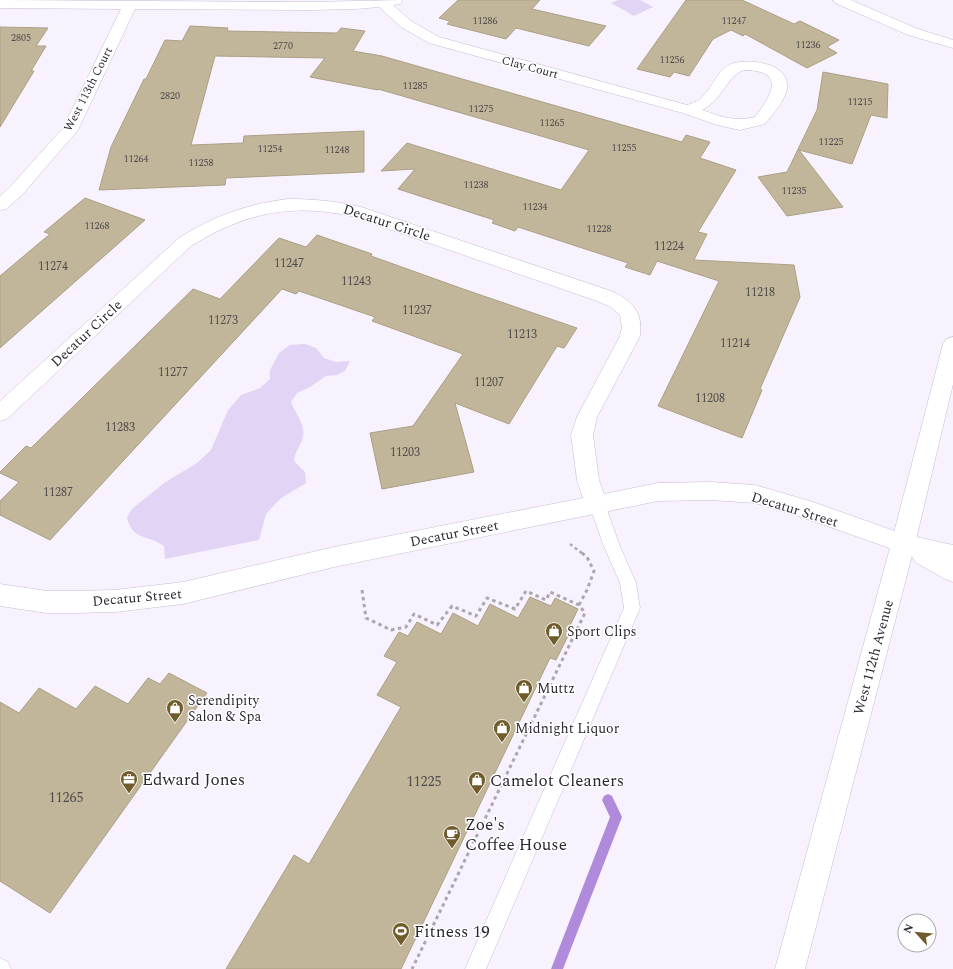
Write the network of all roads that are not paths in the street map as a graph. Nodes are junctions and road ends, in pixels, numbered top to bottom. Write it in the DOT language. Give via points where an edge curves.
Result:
graph roads {
  1 [pos="399,0"];
  2 [pos="840,0"];
  3 [pos="131,3"];
  4 [pos="382,3"];
  5 [pos="0,4"];
  6 [pos="953,44"];
  7 [pos="688,110"];
  8 [pos="0,205"];
  9 [pos="953,344"];
  10 [pos="0,413"];
  11 [pos="597,504"];
  12 [pos="902,544"];
  13 [pos="953,555"];
  14 [pos="953,572"];
  15 [pos="0,595"];
  16 [pos="475,969"];
  17 [pos="790,969"];
  1 -- 4 [label="street"];
  2 -- 6 [label="street" via="913,32"];
  3 -- 4 [label="street" via="310,6"];
  3 -- 5 [label="street"];
  3 -- 8 [label="street, West 113th Court" via="70,130 16,191"];
  4 -- 7 [label="street, Clay Court" via="412,29 434,40"];
  7 -- 7 [label="street, Clay Court" via="709,99 726,75 739,66 760,67 776,74 780,81 779,90 760,121 740,125 722,122"];
  9 -- 12 [label="street, West 112th Avenue"];
  10 -- 11 [label="street, Decatur Circle" via="197,233 227,218 273,205 313,203 336,206 604,296 625,307 632,325 630,336 587,417 582,435 588,480"];
  11 -- 12 [label="street, Decatur Street" via="658,492 710,491 755,494 812,511"];
  11 -- 15 [label="street, Decatur Street" via="334,557 183,593 74,602 47,602"];
  11 -- 16 [label="lane" via="628,583 632,608"];
  12 -- 13 [label="street"];
  12 -- 14 [label="street"];
  12 -- 17 [label="street, West 112th Avenue"];
}
